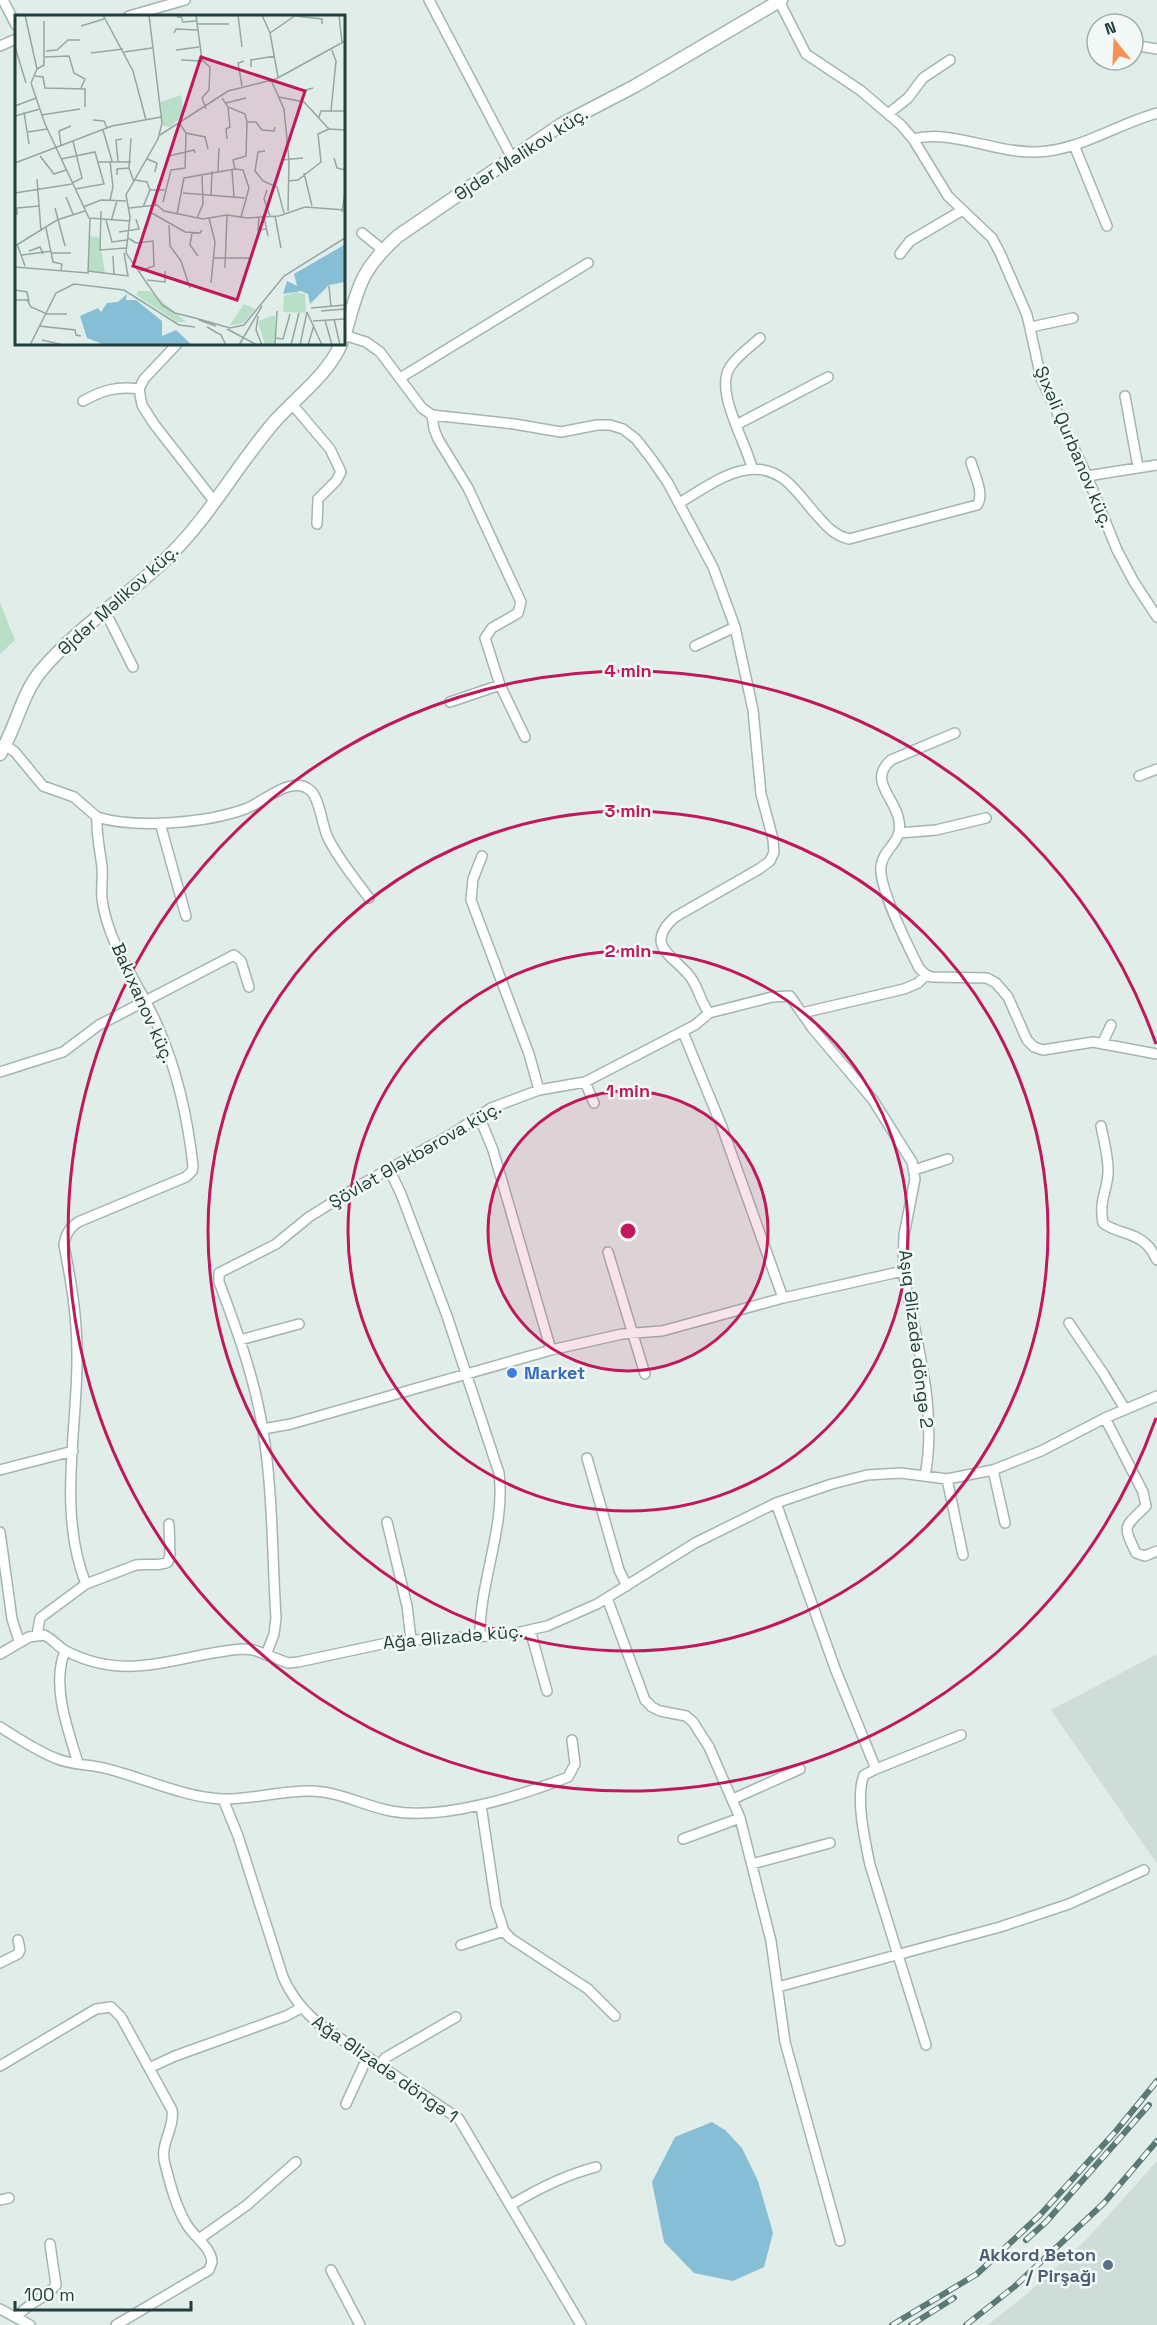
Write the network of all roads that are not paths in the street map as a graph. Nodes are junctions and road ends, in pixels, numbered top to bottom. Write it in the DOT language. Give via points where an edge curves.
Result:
graph roads {
  1 [pos="3,0"];
  2 [pos="185,0"];
  3 [pos="429,0"];
  4 [pos="780,1"];
  5 [pos="132,15"];
  6 [pos="15,23"];
  7 [pos="15,39"];
  8 [pos="0,46"];
  9 [pos="950,60"];
  10 [pos="1157,113"];
  11 [pos="888,114"];
  12 [pos="913,140"];
  13 [pos="1074,145"];
  14 [pos="512,158"];
  15 [pos="961,211"];
  16 [pos="1107,226"];
  17 [pos="362,233"];
  18 [pos="383,250"];
  19 [pos="900,254"];
  20 [pos="588,263"];
  21 [pos="1073,318"];
  22 [pos="1031,327"];
  23 [pos="345,332"];
  24 [pos="345,336"];
  25 [pos="760,338"];
  26 [pos="176,345"];
  27 [pos="340,345"];
  28 [pos="828,377"];
  29 [pos="400,378"];
  30 [pos="139,389"];
  31 [pos="1125,396"];
  32 [pos="83,401"];
  33 [pos="292,404"];
  34 [pos="432,415"];
  35 [pos="736,425"];
  36 [pos="971,462"];
  37 [pos="1157,465"];
  38 [pos="1138,467"];
  39 [pos="752,468"];
  40 [pos="1087,476"];
  41 [pos="214,501"];
  42 [pos="679,503"];
  43 [pos="316,524"];
  44 [pos="103,612"];
  45 [pos="1157,616"];
  46 [pos="735,627"];
  47 [pos="695,646"];
  48 [pos="133,667"];
  49 [pos="500,685"];
  50 [pos="450,702"];
  51 [pos="955,733"];
  52 [pos="525,737"];
  53 [pos="3,750"];
  54 [pos="1157,769"];
  55 [pos="1139,776"];
  56 [pos="97,817"];
  57 [pos="986,818"];
  58 [pos="160,823"];
  59 [pos="899,833"];
  60 [pos="482,856"];
  61 [pos="369,898"];
  62 [pos="186,916"];
  63 [pos="926,975"];
  64 [pos="249,987"];
  65 [pos="144,1000"];
  66 [pos="712,1012"];
  67 [pos="801,1013"];
  68 [pos="1111,1025"];
  69 [pos="683,1032"];
  70 [pos="1102,1044"];
  71 [pos="1157,1054"];
  72 [pos="0,1072"];
  73 [pos="585,1082"];
  74 [pos="539,1090"];
  75 [pos="594,1103"];
  76 [pos="479,1116"];
  77 [pos="1101,1126"];
  78 [pos="948,1159"];
  79 [pos="389,1169"];
  80 [pos="914,1170"];
  81 [pos="609,1252"];
  82 [pos="1157,1260"];
  83 [pos="903,1271"];
  84 [pos="783,1298"];
  85 [pos="1069,1323"];
  86 [pos="299,1324"];
  87 [pos="634,1334"];
  88 [pos="240,1340"];
  89 [pos="551,1350"];
  90 [pos="645,1374"];
  91 [pos="467,1375"];
  92 [pos="1156,1400"];
  93 [pos="1125,1409"];
  94 [pos="1105,1418"];
  95 [pos="263,1429"];
  96 [pos="73,1451"];
  97 [pos="587,1458"];
  98 [pos="0,1470"];
  99 [pos="993,1470"];
  100 [pos="925,1476"];
  101 [pos="947,1479"];
  102 [pos="776,1503"];
  103 [pos="387,1522"];
  104 [pos="169,1524"];
  105 [pos="1005,1524"];
  106 [pos="0,1532"];
  107 [pos="1157,1551"];
  108 [pos="963,1555"];
  109 [pos="86,1584"];
  110 [pos="627,1586"];
  111 [pos="607,1598"];
  112 [pos="530,1630"];
  113 [pos="37,1635"];
  114 [pos="480,1637"];
  115 [pos="411,1639"];
  116 [pos="19,1641"];
  117 [pos="1,1651"];
  118 [pos="65,1651"];
  119 [pos="266,1655"];
  120 [pos="547,1690"];
  121 [pos="0,1727"];
  122 [pos="961,1735"];
  123 [pos="572,1740"];
  124 [pos="78,1763"];
  125 [pos="800,1769"];
  126 [pos="876,1769"];
  127 [pos="223,1799"];
  128 [pos="733,1799"];
  129 [pos="480,1805"];
  130 [pos="741,1818"];
  131 [pos="683,1839"];
  132 [pos="830,1843"];
  133 [pos="752,1864"];
  134 [pos="1143,1870"];
  135 [pos="504,1930"];
  136 [pos="18,1940"];
  137 [pos="461,1945"];
  138 [pos="897,1954"];
  139 [pos="0,1963"];
  140 [pos="778,1987"];
  141 [pos="301,2008"];
  142 [pos="615,2016"];
  143 [pos="456,2017"];
  144 [pos="926,2045"];
  145 [pos="367,2058"];
  146 [pos="380,2065"];
  147 [pos="0,2066"];
  148 [pos="149,2068"];
  149 [pos="345,2104"];
  150 [pos="296,2162"];
  151 [pos="596,2167"];
  152 [pos="511,2205"];
  153 [pos="199,2240"];
  154 [pos="840,2241"];
  155 [pos="50,2244"];
  156 [pos="331,2270"];
  157 [pos="0,2309"];
  158 [pos="17,2317"];
  159 [pos="30,2325"];
  160 [pos="116,2325"];
  161 [pos="360,2325"];
  162 [pos="581,2325"];
  1 -- 6 [label="street"];
  2 -- 5 [label="street"];
  3 -- 14 [label="street"];
  4 -- 11 [label="street, Şıxəli Qurbanov küç." via="806,54"];
  4 -- 14 [label="street, Əjdər Məlikov küç." via="562,124"];
  7 -- 8 [label="street"];
  9 -- 11 [label="street" via="923,78 908,98"];
  10 -- 13 [label="street"];
  11 -- 12 [label="street, Şıxəli Qurbanov küç."];
  12 -- 13 [label="street" via="935,136 1014,152"];
  12 -- 15 [label="street, Şıxəli Qurbanov küç."];
  13 -- 16 [label="street"];
  14 -- 18 [label="street, Əjdər Məlikov küç."];
  15 -- 19 [label="street" via="910,241"];
  15 -- 22 [label="street, Şıxəli Qurbanov küç." via="992,237"];
  17 -- 18 [label="street"];
  18 -- 23 [label="street, Əjdər Məlikov küç." via="371,263 355,294"];
  20 -- 29 [label="street"];
  21 -- 22 [label="street"];
  22 -- 40 [label="street, Şıxəli Qurbanov küç." via="1041,378"];
  24 -- 29 [label="street" via="372,345"];
  25 -- 35 [label="street" via="736,359 725,375"];
  26 -- 30 [label="street"];
  27 -- 33 [label="street, Əjdər Məlikov küç." via="327,367"];
  28 -- 35 [label="street"];
  29 -- 34 [label="street"];
  30 -- 32 [label="street" via="103,390"];
  30 -- 41 [label="street" via="142,405 154,424"];
  31 -- 38 [label="street"];
  33 -- 41 [label="street, Əjdər Məlikov küç."];
  33 -- 43 [label="street" via="330,449 341,472 318,499"];
  34 -- 42 [label="street" via="561,432 597,425 623,429 653,461"];
  34 -- 49 [label="street" via="438,439 468,488 521,602 518,614 492,628 485,639"];
  35 -- 39 [label="street"];
  36 -- 39 [label="street" via="980,494 977,505 849,539 831,531 783,478"];
  37 -- 38 [label="street"];
  38 -- 40 [label="street"];
  39 -- 42 [label="street" via="732,473"];
  40 -- 45 [label="street, Şıxəli Qurbanov küç." via="1117,549"];
  41 -- 44 [label="street, Əjdər Məlikov küç." via="173,553"];
  42 -- 46 [label="street" via="721,584"];
  44 -- 48 [label="street"];
  44 -- 53 [label="street, Əjdər Məlikov küç." via="40,672"];
  46 -- 47 [label="street"];
  46 -- 66 [label="street" via="753,710 759,782 774,852 759,869 675,917 662,934 667,956 688,974"];
  49 -- 50 [label="street"];
  49 -- 52 [label="street"];
  51 -- 59 [label="street" via="891,760 880,774 897,812"];
  53 -- 56 [label="street" via="25,763 43,786 74,797"];
  54 -- 55 [label="street"];
  56 -- 58 [label="street"];
  56 -- 65 [label="street, Bakıxanov küç." via="102,899 117,946"];
  57 -- 59 [label="street" via="936,830"];
  58 -- 61 [label="street" via="245,809 280,789 309,789 335,851"];
  58 -- 62 [label="street"];
  59 -- 63 [label="street" via="880,867 912,956"];
  60 -- 74 [label="street" via="472,879 471,900"];
  63 -- 67 [label="street" via="904,989"];
  63 -- 70 [label="street" via="987,978 996,983 1008,997 1034,1047 1043,1050 1081,1043"];
  64 -- 65 [label="street" via="241,961 234,955"];
  65 -- 72 [label="street" via="99,1025 63,1052"];
  65 -- 96 [label="street, Bakıxanov küç." via="172,1066 193,1166 186,1177 78,1222 65,1235 78,1353"];
  66 -- 67 [label="street" via="785,995 795,1001"];
  66 -- 69 [label="street, Şövlət Ələkbərova küç."];
  67 -- 80 [label="street" via="885,1116"];
  68 -- 70 [label="street"];
  69 -- 73 [label="street, Şövlət Ələkbərova küç."];
  69 -- 84 [label="street" via="722,1127"];
  70 -- 71 [label="street"];
  73 -- 74 [label="street, Şövlət Ələkbərova küç."];
  73 -- 75 [label="street"];
  74 -- 76 [label="street, Şövlət Ələkbərova küç."];
  76 -- 79 [label="street, Şövlət Ələkbərova küç."];
  76 -- 89 [label="street" via="493,1150"];
  77 -- 82 [label="street" via="1108,1159 1100,1206 1103,1223 1147,1244"];
  78 -- 80 [label="street"];
  79 -- 88 [label="street, Şövlət Ələkbərova küç." via="309,1217 276,1244 219,1273"];
  79 -- 91 [label="street" via="423,1248"];
  80 -- 83 [label="street, Aşıq Əlizadə döngə 2" via="902,1252"];
  81 -- 87 [label="street"];
  83 -- 84 [label="street"];
  83 -- 100 [label="street, Aşıq Əlizadə döngə 2" via="926,1398 929,1439"];
  84 -- 87 [label="street" via="662,1331"];
  85 -- 93 [label="street"];
  86 -- 88 [label="street"];
  87 -- 89 [label="street"];
  87 -- 90 [label="street"];
  88 -- 95 [label="street, Şövlət Ələkbərova küç."];
  89 -- 91 [label="street"];
  91 -- 95 [label="street"];
  91 -- 114 [label="street" via="500,1473 502,1493 482,1604"];
  92 -- 93 [label="street, Ağa Əlizadə küç."];
  93 -- 94 [label="street, Ağa Əlizadə küç."];
  94 -- 99 [label="street, Ağa Əlizadə küç."];
  94 -- 107 [label="street" via="1143,1492 1146,1506 1126,1531 1136,1553 1145,1556"];
  95 -- 119 [label="street, Şövlət Ələkbərova küç." via="276,1618"];
  96 -- 98 [label="street"];
  96 -- 109 [label="street, Bakıxanov küç." via="73,1543"];
  97 -- 110 [label="street"];
  99 -- 101 [label="street, Ağa Əlizadə küç."];
  99 -- 105 [label="street"];
  100 -- 101 [label="street, Ağa Əlizadə küç."];
  100 -- 102 [label="street, Ağa Əlizadə küç." via="867,1475"];
  101 -- 108 [label="street"];
  102 -- 110 [label="street, Ağa Əlizadə küç." via="711,1534"];
  102 -- 126 [label="street"];
  103 -- 115 [label="street"];
  104 -- 109 [label="street" via="168,1562 136,1565"];
  106 -- 116 [label="street" via="12,1619"];
  109 -- 113 [label="street" via="40,1618"];
  110 -- 111 [label="street, Ağa Əlizadə küç."];
  111 -- 112 [label="street, Ağa Əlizadə küç."];
  111 -- 128 [label="street" via="645,1700 660,1711 686,1716 693,1722"];
  112 -- 114 [label="street, Ağa Əlizadə küç."];
  112 -- 120 [label="street"];
  113 -- 116 [label="street"];
  113 -- 118 [label="street, Ağa Əlizadə küç." via="51,1638"];
  114 -- 115 [label="street, Ağa Əlizadə küç."];
  115 -- 119 [label="street, Ağa Əlizadə küç." via="298,1662 288,1663"];
  116 -- 117 [label="street"];
  118 -- 119 [label="street, Ağa Əlizadə küç." via="123,1668 228,1650 254,1650"];
  118 -- 124 [label="street" via="60,1662 61,1688"];
  121 -- 124 [label="street" via="40,1752 67,1763"];
  122 -- 126 [label="street"];
  123 -- 129 [label="street" via="575,1764 568,1777"];
  124 -- 127 [label="street"];
  125 -- 128 [label="street"];
  126 -- 138 [label="street" via="864,1775 860,1785 865,1842"];
  127 -- 129 [label="street" via="313,1791 407,1813"];
  127 -- 141 [label="street, Ağa Əlizadə döngə 1" via="283,1977"];
  128 -- 130 [label="street"];
  129 -- 135 [label="street" via="496,1906"];
  130 -- 131 [label="street"];
  130 -- 133 [label="street"];
  132 -- 133 [label="street"];
  133 -- 140 [label="street" via="765,1910"];
  134 -- 138 [label="street" via="1069,1904"];
  135 -- 137 [label="street"];
  135 -- 142 [label="street" via="510,1938 588,1989"];
  136 -- 139 [label="street" via="18,1954"];
  138 -- 140 [label="street"];
  138 -- 144 [label="street"];
  140 -- 154 [label="street" via="785,2042"];
  141 -- 145 [label="street, Ağa Əlizadə döngə 1"];
  141 -- 148 [label="street"];
  143 -- 146 [label="street" via="385,2058"];
  145 -- 146 [label="street, Ağa Əlizadə döngə 1"];
  145 -- 149 [label="street"];
  146 -- 152 [label="street, Ağa Əlizadə döngə 1" via="459,2119"];
  147 -- 148 [label="street" via="104,2006 121,2017"];
  148 -- 153 [label="street" via="172,2110 163,2145 164,2160 182,2215"];
  150 -- 153 [label="street"];
  151 -- 152 [label="street" via="542,2186"];
  152 -- 162 [label="street, Ağa Əlizadə döngə 1"];
  153 -- 160 [label="street" via="212,2256 209,2271"];
  155 -- 158 [label="street" via="56,2285"];
  156 -- 161 [label="street"];
  157 -- 158 [label="street"];
  158 -- 159 [label="street"];
}
